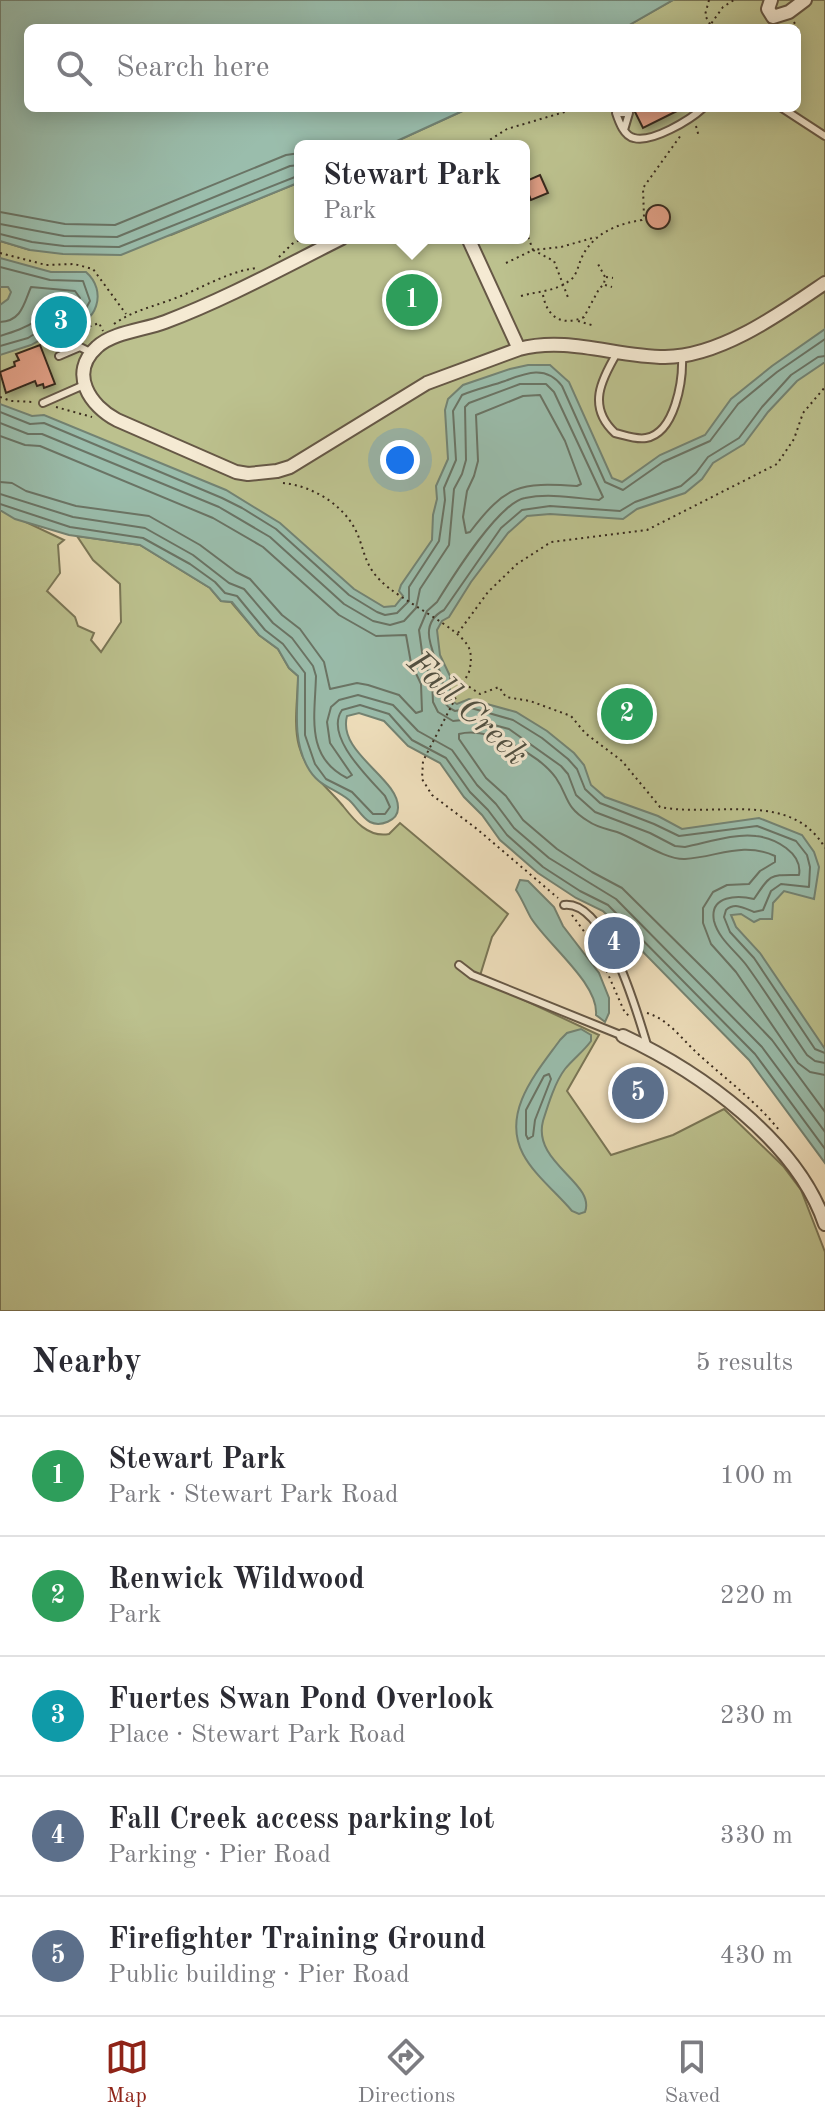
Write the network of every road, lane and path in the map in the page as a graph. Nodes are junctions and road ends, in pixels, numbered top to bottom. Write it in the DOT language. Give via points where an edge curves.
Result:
graph roads {
  1 [pos="709,0"];
  2 [pos="734,0"];
  3 [pos="771,0"];
  4 [pos="805,0"];
  5 [pos="789,12"];
  6 [pos="709,24"];
  7 [pos="712,24"];
  8 [pos="795,24"];
  9 [pos="564,112"];
  10 [pos="699,112"];
  11 [pos="788,112"];
  12 [pos="690,120"];
  13 [pos="624,130"];
  14 [pos="825,136"];
  15 [pos="699,137"];
  16 [pos="490,140"];
  17 [pos="597,237"];
  18 [pos="530,242"];
  19 [pos="294,243"];
  20 [pos="330,244"];
  21 [pos="471,244"];
  22 [pos="533,250"];
  23 [pos="0,253"];
  24 [pos="278,259"];
  25 [pos="506,263"];
  26 [pos="598,264"];
  27 [pos="263,267"];
  28 [pos="605,277"];
  29 [pos="613,278"];
  30 [pos="825,283"];
  31 [pos="562,284"];
  32 [pos="604,284"];
  33 [pos="612,287"];
  34 [pos="543,294"];
  35 [pos="521,296"];
  36 [pos="594,298"];
  37 [pos="569,300"];
  38 [pos="599,300"];
  39 [pos="127,315"];
  40 [pos="577,321"];
  41 [pos="62,323"];
  42 [pos="115,324"];
  43 [pos="595,326"];
  44 [pos="67,335"];
  45 [pos="519,349"];
  46 [pos="73,350"];
  47 [pos="88,351"];
  48 [pos="617,353"];
  49 [pos="59,356"];
  50 [pos="682,356"];
  51 [pos="84,385"];
  52 [pos="825,387"];
  53 [pos="43,403"];
  54 [pos="92,413"];
  55 [pos="102,420"];
  56 [pos="275,482"];
  57 [pos="448,628"];
  58 [pos="445,632"];
  59 [pos="458,634"];
  60 [pos="461,682"];
  61 [pos="825,848"];
  62 [pos="564,905"];
  63 [pos="459,965"];
  64 [pos="629,1016"];
  65 [pos="623,1036"];
  66 [pos="648,1048"];
  67 [pos="825,1224"];
  1 -- 6 [label="path"];
  2 -- 7 [label="path"];
  3 -- 5 [label="street" via="768,9 773,17"];
  4 -- 5 [label="street"];
  5 -- 8 [label="path"];
  9 -- 16 [label="path" via="507,129"];
  10 -- 12 [label="lane"];
  11 -- 14 [label="lane"];
  12 -- 13 [label="lane" via="641,139"];
  12 -- 15 [label="path"];
  12 -- 17 [label="path" via="643,188 642,220"];
  17 -- 22 [label="path"];
  17 -- 31 [label="path" via="574,276"];
  18 -- 22 [label="path"];
  19 -- 24 [label="path"];
  20 -- 47 [label="street" via="203,306"];
  21 -- 45 [label="street"];
  22 -- 25 [label="path"];
  22 -- 31 [label="path" via="554,261"];
  23 -- 39 [label="path" via="46,265 93,269"];
  26 -- 28 [label="path"];
  27 -- 39 [label="path" via="234,272"];
  28 -- 29 [label="path"];
  28 -- 32 [label="path"];
  30 -- 50 [label="street" via="742,334"];
  31 -- 34 [label="path"];
  31 -- 37 [label="path"];
  32 -- 33 [label="path"];
  32 -- 36 [label="path"];
  34 -- 35 [label="path"];
  34 -- 40 [label="path" via="554,317"];
  36 -- 38 [label="path"];
  36 -- 40 [label="path" via="589,312"];
  39 -- 42 [label="path"];
  40 -- 43 [label="path"];
  41 -- 44 [label="path"];
  44 -- 46 [label="path"];
  44 -- 47 [label="path" via="99,323 104,332"];
  45 -- 48 [label="street" via="564,344"];
  45 -- 51 [label="street" via="427,383 290,467 262,474 236,472 117,420 97,407"];
  46 -- 47 [label="lane"];
  46 -- 49 [label="lane"];
  47 -- 51 [label="street"];
  48 -- 50 [label="street"];
  48 -- 50 [label="lane" via="600,384 599,405 615,433 642,439 660,431 674,407"];
  51 -- 53 [label="lane"];
  52 -- 59 [label="path" via="803,413 777,464 647,530 551,542 488,592"];
  54 -- 55 [label="path"];
  56 -- 57 [label="path" via="313,491 344,513 364,561 392,591"];
  57 -- 58 [label="path"];
  57 -- 59 [label="path"];
  59 -- 60 [label="path" via="471,656"];
  60 -- 61 [label="path" via="480,694 499,687 506,697 564,713 622,761 660,807 779,811"];
  60 -- 62 [label="path" via="423,761 422,779 432,795"];
  62 -- 64 [label="path" via="597,949"];
  62 -- 66 [label="lane" via="575,905 586,914 613,946"];
  63 -- 65 [label="lane" via="472,975"];
  65 -- 66 [label="street"];
  66 -- 67 [label="street" via="726,1100 771,1141 805,1183"];
}
